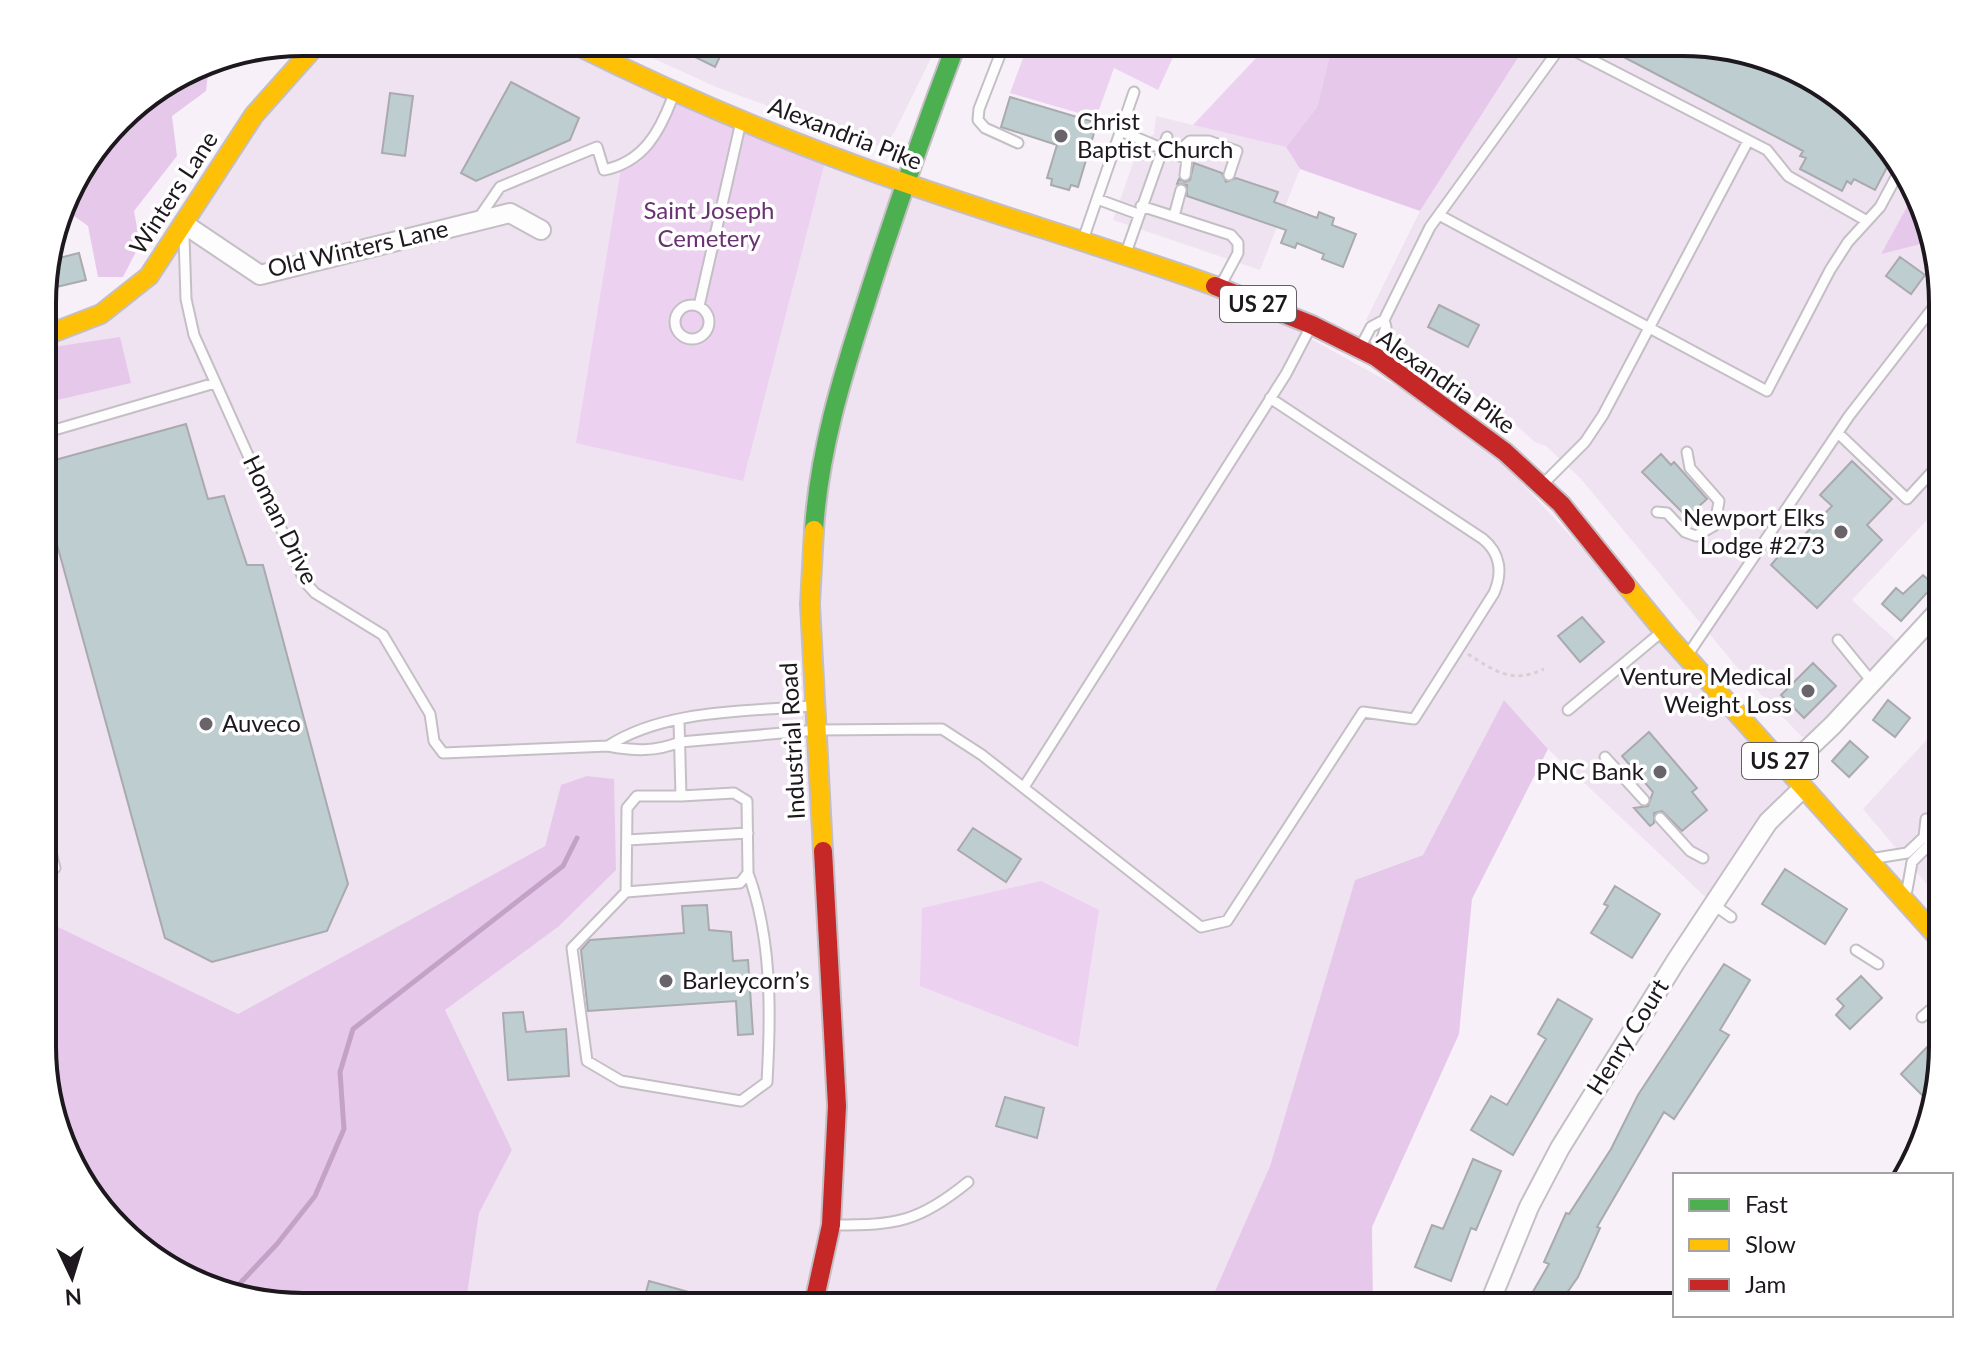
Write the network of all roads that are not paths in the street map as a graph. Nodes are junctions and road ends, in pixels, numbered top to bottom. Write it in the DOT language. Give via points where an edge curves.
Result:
graph roads {
  1 [pos="306,57"];
  2 [pos="600,57"];
  3 [pos="951,57"];
  4 [pos="999,57"];
  5 [pos="1554,57"];
  6 [pos="1588,57"];
  7 [pos="1134,92"];
  8 [pos="674,94"];
  9 [pos="741,120"];
  10 [pos="1123,132"];
  11 [pos="1167,137"];
  12 [pos="1748,141"];
  13 [pos="1018,143"];
  14 [pos="1163,149"];
  15 [pos="1175,154"];
  16 [pos="1185,175"];
  17 [pos="1229,175"];
  18 [pos="1895,179"];
  19 [pos="904,183"];
  20 [pos="1181,190"];
  21 [pos="1097,199"];
  22 [pos="1140,210"];
  23 [pos="1439,215"];
  24 [pos="1174,216"];
  25 [pos="478,219"];
  26 [pos="1867,221"];
  27 [pos="184,224"];
  28 [pos="541,230"];
  29 [pos="1083,240"];
  30 [pos="1127,254"];
  31 [pos="1220,288"];
  32 [pos="699,306"];
  33 [pos="1928,314"];
  34 [pos="1384,320"];
  35 [pos="1312,325"];
  36 [pos="1648,330"];
  37 [pos="56,332"];
  38 [pos="1368,354"];
  39 [pos="215,383"];
  40 [pos="1270,398"];
  41 [pos="56,429"];
  42 [pos="1838,433"];
  43 [pos="1687,452"];
  44 [pos="1928,476"];
  45 [pos="1542,485"];
  46 [pos="1657,512"];
  47 [pos="1928,622"];
  48 [pos="1664,630"];
  49 [pos="1838,640"];
  50 [pos="1687,656"];
  51 [pos="1873,683"];
  52 [pos="815,706"];
  53 [pos="1568,710"];
  54 [pos="679,721"];
  55 [pos="817,730"];
  56 [pos="680,742"];
  57 [pos="608,746"];
  58 [pos="1605,757"];
  59 [pos="1787,769"];
  60 [pos="1024,787"];
  61 [pos="1803,788"];
  62 [pos="681,796"];
  63 [pos="1644,800"];
  64 [pos="1660,818"];
  65 [pos="1926,819"];
  66 [pos="748,833"];
  67 [pos="627,840"];
  68 [pos="1927,840"];
  69 [pos="1703,858"];
  70 [pos="1868,859"];
  71 [pos="748,873"];
  72 [pos="626,892"];
  73 [pos="1905,901"];
  74 [pos="1714,905"];
  75 [pos="1731,917"];
  76 [pos="1928,926"];
  77 [pos="1856,950"];
  78 [pos="1878,964"];
  79 [pos="1928,1012"];
  80 [pos="1922,1017"];
  81 [pos="968,1182"];
  82 [pos="831,1225"];
  83 [pos="816,1292"];
  84 [pos="1494,1293"];
  1 -- 27 [label="main road, Winters Lane" via="254,115"];
  2 -- 8 [label="main road, Alexandria Pike / US 27"];
  3 -- 19 [label="main road, Industrial Road"];
  4 -- 13 [label="lane" via="978,120"];
  5 -- 23 [label="lane"];
  6 -- 12 [label="lane"];
  7 -- 10 [label="lane"];
  8 -- 9 [label="main road, Alexandria Pike / US 27"];
  8 -- 25 [label="lane" via="660,129 639,155 604,170 597,147 500,187"];
  9 -- 19 [label="main road, Alexandria Pike / US 27"];
  9 -- 32 [label="lane"];
  10 -- 14 [label="lane"];
  10 -- 21 [label="lane"];
  11 -- 14 [label="lane"];
  12 -- 26 [label="lane" via="1767,150 1795,180"];
  12 -- 36 [label="lane"];
  14 -- 15 [label="lane"];
  14 -- 22 [label="lane"];
  15 -- 16 [label="lane" via="1187,159"];
  15 -- 17 [label="lane" via="1190,141 1237,151"];
  18 -- 26 [label="lane"];
  19 -- 29 [label="main road, Alexandria Pike / US 27"];
  19 -- 52 [label="main road, Industrial Road" via="823,453 811,557"];
  20 -- 24 [label="lane"];
  21 -- 22 [label="lane"];
  21 -- 29 [label="lane"];
  22 -- 24 [label="lane"];
  22 -- 30 [label="lane"];
  23 -- 34 [label="lane"];
  23 -- 36 [label="lane"];
  24 -- 31 [label="lane" via="1231,235 1238,243"];
  25 -- 27 [label="street, Old Winters Lane" via="260,275"];
  25 -- 28 [label="street, Old Winters Lane" via="510,213"];
  26 -- 36 [label="lane" via="1830,270 1767,391"];
  27 -- 37 [label="main road, Winters Lane" via="131,296 102,317"];
  27 -- 39 [label="lane, Homan Drive" via="186,299 194,335"];
  29 -- 30 [label="main road, Alexandria Pike / US 27"];
  30 -- 31 [label="main road, Alexandria Pike / US 27"];
  31 -- 35 [label="main road, Alexandria Pike / US 27"];
  33 -- 42 [label="lane"];
  34 -- 38 [label="lane" via="1386,327"];
  34 -- 38 [label="lane" via="1371,327"];
  35 -- 38 [label="main road, Alexandria Pike / US 27"];
  35 -- 40 [label="lane"];
  36 -- 45 [label="lane" via="1585,442"];
  38 -- 45 [label="main road, Alexandria Pike / US 27" via="1505,452"];
  39 -- 41 [label="lane"];
  39 -- 57 [label="lane, Homan Drive" via="305,582 383,635 430,714 434,741 443,753"];
  40 -- 60 [label="lane"];
  40 -- 60 [label="lane, Homan Drive" via="1492,547 1499,565 1497,585 1414,719 1363,712 1227,921 1201,927"];
  42 -- 44 [label="lane" via="1907,499"];
  42 -- 50 [label="lane"];
  43 -- 46 [label="lane" via="1690,468 1719,501 1715,525 1696,536 1667,513"];
  45 -- 48 [label="main road, Alexandria Pike / US 27"];
  47 -- 51 [label="street"];
  48 -- 50 [label="main road, Alexandria Pike / US 27"];
  48 -- 53 [label="lane"];
  49 -- 51 [label="lane"];
  50 -- 59 [label="main road, Alexandria Pike / US 27"];
  51 -- 59 [label="street"];
  52 -- 54 [label="lane, Homan Drive"];
  52 -- 55 [label="main road, Industrial Road"];
  54 -- 56 [label="lane"];
  54 -- 57 [label="lane, Homan Drive" via="623,736"];
  55 -- 56 [label="lane, Homan Drive"];
  55 -- 60 [label="lane, Homan Drive" via="942,729"];
  55 -- 82 [label="main road, Industrial Road" via="837,1106"];
  56 -- 57 [label="lane, Homan Drive" via="660,750"];
  56 -- 62 [label="lane"];
  58 -- 63 [label="lane"];
  59 -- 61 [label="main road, Alexandria Pike / US 27"];
  61 -- 70 [label="main road, Alexandria Pike / US 27"];
  61 -- 74 [label="street, Henry Court" via="1768,822"];
  62 -- 66 [label="lane" via="734,793 747,801"];
  62 -- 67 [label="lane" via="637,796 627,808"];
  64 -- 69 [label="lane"];
  65 -- 68 [label="lane"];
  66 -- 67 [label="lane"];
  66 -- 71 [label="lane"];
  67 -- 72 [label="lane"];
  68 -- 70 [label="lane" via="1907,853"];
  68 -- 73 [label="lane" via="1912,862"];
  70 -- 73 [label="main road, Alexandria Pike / US 27"];
  71 -- 72 [label="lane" via="740,883"];
  71 -- 72 [label="lane" via="761,908 770,1026 767,1082 741,1101 621,1081 587,1061 572,948"];
  73 -- 76 [label="main road, Alexandria Pike / US 27"];
  74 -- 75 [label="lane"];
  74 -- 84 [label="street, Henry Court" via="1560,1148"];
  77 -- 78 [label="lane"];
  79 -- 80 [label="lane"];
  81 -- 82 [label="lane" via="909,1219 886,1225"];
  82 -- 83 [label="main road, Industrial Road"];
}
